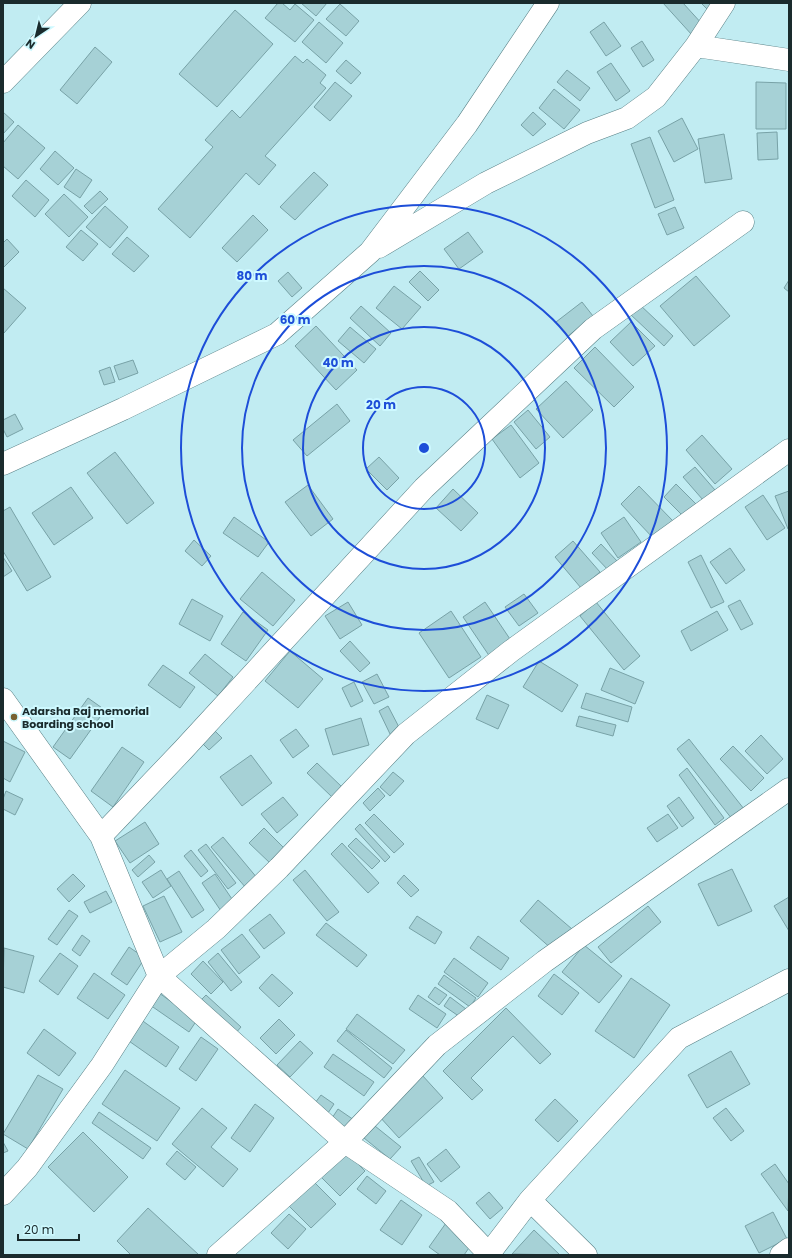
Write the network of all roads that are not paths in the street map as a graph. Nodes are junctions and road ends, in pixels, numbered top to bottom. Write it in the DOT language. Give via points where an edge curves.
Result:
graph roads {
  1 [pos="80,3"];
  2 [pos="548,3"];
  3 [pos="724,3"];
  4 [pos="696,46"];
  5 [pos="789,60"];
  6 [pos="3,82"];
  7 [pos="743,222"];
  8 [pos="370,252"];
  9 [pos="789,450"];
  10 [pos="3,464"];
  11 [pos="3,698"];
  12 [pos="789,789"];
  13 [pos="101,836"];
  14 [pos="159,976"];
  15 [pos="789,980"];
  16 [pos="345,1142"];
  17 [pos="3,1194"];
  18 [pos="530,1200"];
  19 [pos="789,1249"];
  20 [pos="488,1254"];
  21 [pos="218,1255"];
  22 [pos="586,1255"];
  23 [pos="781,1255"];
  1 -- 6 [label="street"];
  2 -- 8 [label="street" via="467,124"];
  3 -- 4 [label="street"];
  4 -- 5 [label="street"];
  4 -- 8 [label="street" via="656,96 627,118 586,133 486,183"];
  7 -- 13 [label="street" via="593,329 424,488"];
  8 -- 10 [label="street" via="277,334 124,409"];
  9 -- 14 [label="street" via="512,651 406,734 222,924"];
  11 -- 13 [label="street"];
  12 -- 16 [label="street" via="545,961 443,1040"];
  13 -- 14 [label="street"];
  14 -- 16 [label="street"];
  14 -- 17 [label="street" via="102,1065 28,1168"];
  15 -- 18 [label="street" via="679,1038"];
  16 -- 20 [label="street" via="448,1211"];
  16 -- 21 [label="street"];
  18 -- 20 [label="street"];
  18 -- 22 [label="street"];
  19 -- 23 [label="street"];
}
